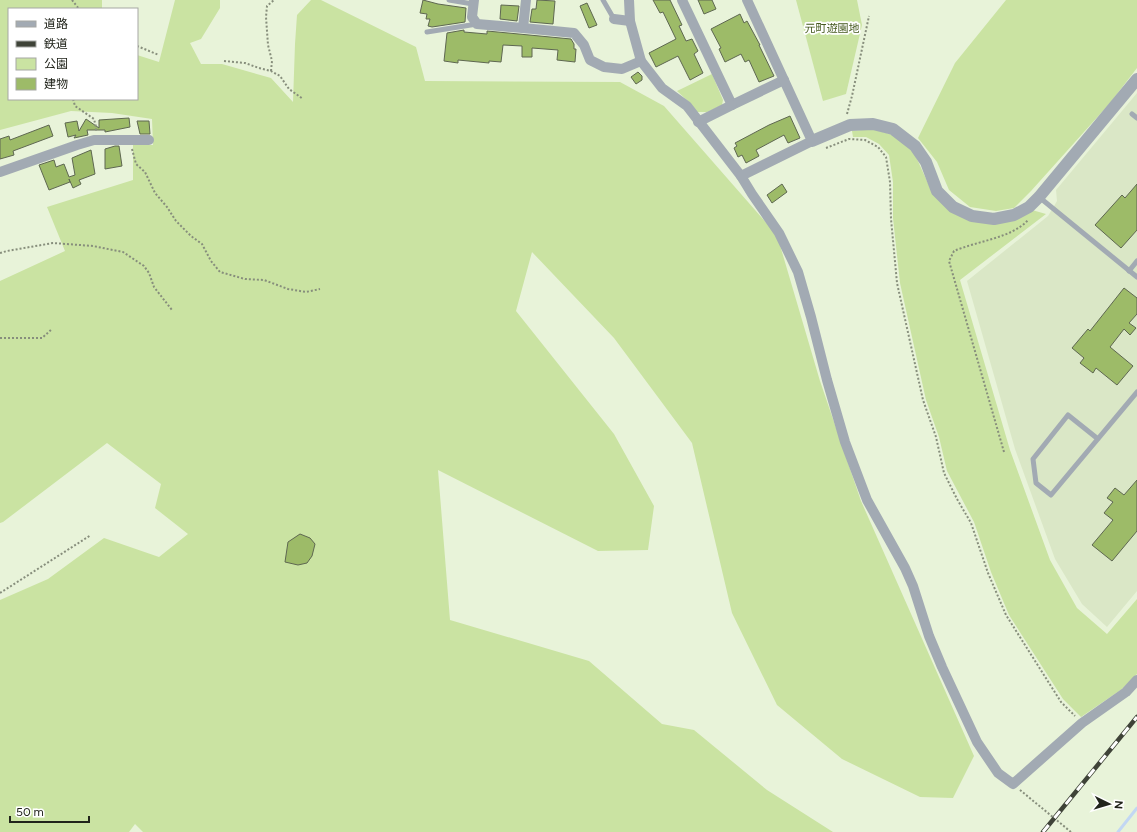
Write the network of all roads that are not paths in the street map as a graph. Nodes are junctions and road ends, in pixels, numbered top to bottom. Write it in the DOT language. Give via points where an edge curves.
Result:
graph roads {
  1 [pos="449,0"];
  2 [pos="526,0"];
  3 [pos="603,0"];
  4 [pos="629,0"];
  5 [pos="682,0"];
  6 [pos="747,0"];
  7 [pos="473,2"];
  8 [pos="614,19"];
  9 [pos="630,21"];
  10 [pos="477,24"];
  11 [pos="523,28"];
  12 [pos="427,32"];
  13 [pos="641,61"];
  14 [pos="1137,79"];
  15 [pos="784,80"];
  16 [pos="732,105"];
  17 [pos="1132,114"];
  18 [pos="1137,118"];
  19 [pos="698,122"];
  20 [pos="149,140"];
  21 [pos="812,142"];
  22 [pos="0,172"];
  23 [pos="741,176"];
  24 [pos="1039,197"];
  25 [pos="1137,261"];
  26 [pos="1129,271"];
  27 [pos="1137,277"];
  28 [pos="1137,392"];
  29 [pos="1098,439"];
  30 [pos="1137,680"];
  1 -- 7 [label="lane"];
  2 -- 11 [label="street"];
  3 -- 8 [label="lane"];
  4 -- 9 [label="street"];
  5 -- 16 [label="street"];
  6 -- 15 [label="street"];
  7 -- 10 [label="street" via="472,17"];
  8 -- 9 [label="street"];
  9 -- 13 [label="street"];
  10 -- 11 [label="street"];
  10 -- 12 [label="lane"];
  11 -- 13 [label="street" via="574,33 584,45 590,60 604,67 622,69"];
  13 -- 19 [label="street" via="662,88 686,106"];
  14 -- 24 [label="street"];
  15 -- 16 [label="street"];
  15 -- 21 [label="street"];
  16 -- 19 [label="street"];
  17 -- 18 [label="lane"];
  19 -- 23 [label="street"];
  20 -- 22 [label="street" via="94,140"];
  21 -- 23 [label="street"];
  21 -- 24 [label="street" via="850,125 873,124 893,129 915,146 926,162 937,191 953,207 972,216 994,219 1014,215"];
  23 -- 30 [label="street" via="779,233 798,272 845,442 867,500 914,586 931,642 942,667 977,742 998,774 1013,784 1082,723 1126,692"];
  24 -- 26 [label="lane"];
  25 -- 26 [label="lane"];
  26 -- 27 [label="lane"];
  28 -- 29 [label="lane"];
  29 -- 29 [label="lane" via="1068,414 1033,459 1036,483 1051,496"];
}
